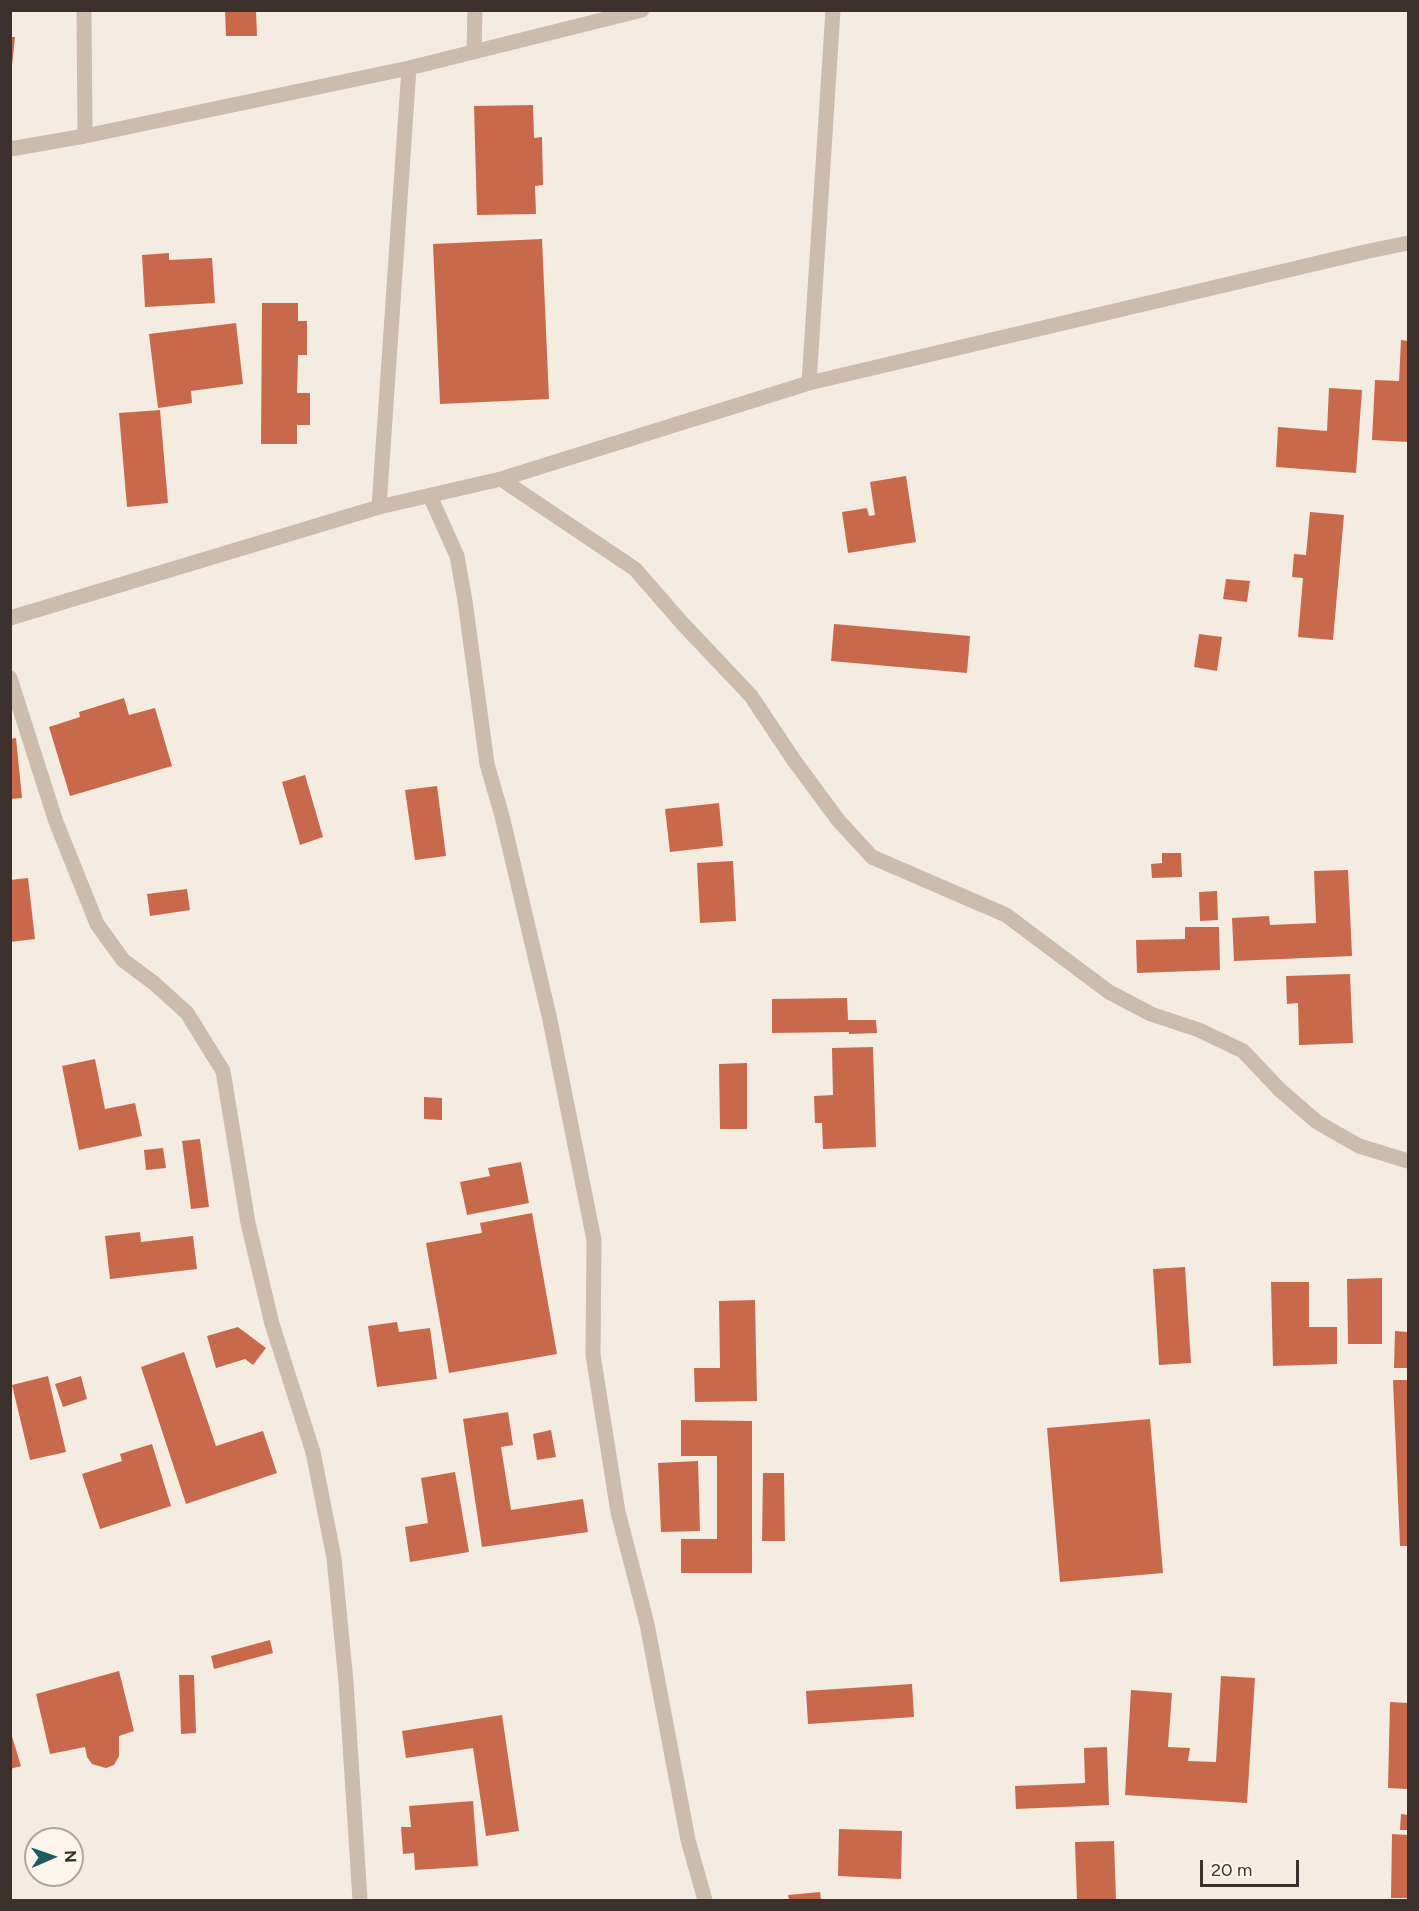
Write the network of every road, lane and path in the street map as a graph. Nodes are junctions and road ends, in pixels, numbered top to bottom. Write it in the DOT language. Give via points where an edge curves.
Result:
graph roads {
  1 [pos="84,10"];
  2 [pos="475,10"];
  3 [pos="642,10"];
  4 [pos="833,10"];
  5 [pos="474,51"];
  6 [pos="409,68"];
  7 [pos="85,136"];
  8 [pos="10,149"];
  9 [pos="1408,243"];
  10 [pos="808,383"];
  11 [pos="501,479"];
  12 [pos="430,496"];
  13 [pos="379,507"];
  14 [pos="10,618"];
  15 [pos="10,678"];
  16 [pos="1408,1161"];
  17 [pos="360,1900"];
  18 [pos="705,1900"];
  1 -- 7 [label="street"];
  2 -- 5 [label="street"];
  3 -- 5 [label="street"];
  4 -- 10 [label="street"];
  5 -- 6 [label="street"];
  6 -- 7 [label="street"];
  6 -- 13 [label="street"];
  7 -- 8 [label="street"];
  9 -- 10 [label="street"];
  10 -- 11 [label="street"];
  11 -- 12 [label="street"];
  11 -- 16 [label="street" via="635,569 751,696 838,820 872,857 1006,915 1109,992 1151,1014 1199,1030 1243,1051 1317,1122 1359,1146"];
  12 -- 13 [label="street"];
  12 -- 18 [label="street" via="457,556 487,764 550,1020 592,1228 593,1355 618,1512 647,1624 688,1840"];
  13 -- 14 [label="street"];
  15 -- 17 [label="street" via="56,822 97,924 123,960 187,1013 223,1071 251,1235 272,1324 313,1452 334,1558"];
}
